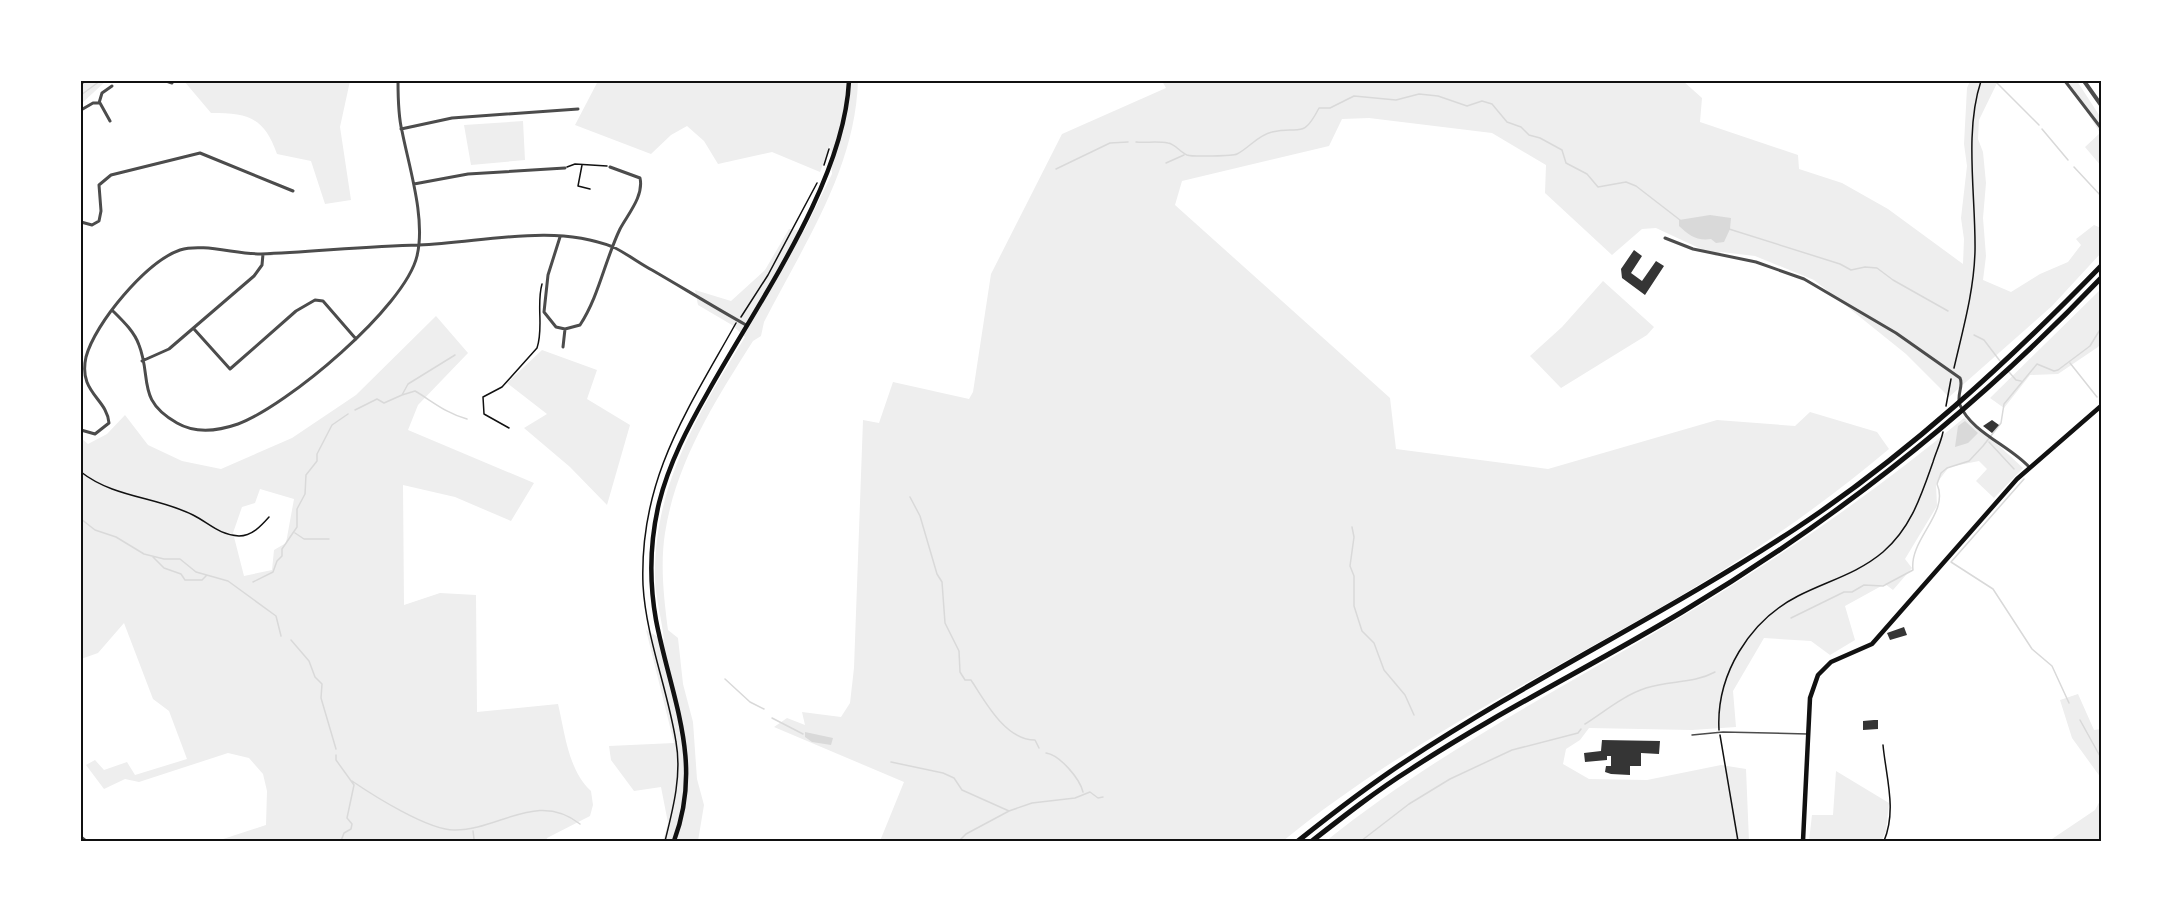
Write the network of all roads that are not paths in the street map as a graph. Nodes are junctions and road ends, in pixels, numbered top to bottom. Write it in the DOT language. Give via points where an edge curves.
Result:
graph roads {
  1 [pos="166,81"];
  2 [pos="398,81"];
  3 [pos="849,81"];
  4 [pos="2065,81"];
  5 [pos="2084,81"];
  6 [pos="172,83"];
  7 [pos="112,86"];
  8 [pos="99,103"];
  9 [pos="2101,105"];
  10 [pos="578,109"];
  11 [pos="81,110"];
  12 [pos="110,121"];
  13 [pos="2101,128"];
  14 [pos="401,129"];
  15 [pos="610,167"];
  16 [pos="565,168"];
  17 [pos="414,184"];
  18 [pos="293,191"];
  19 [pos="81,222"];
  20 [pos="560,237"];
  21 [pos="1665,238"];
  22 [pos="419,245"];
  23 [pos="613,247"];
  24 [pos="264,254"];
  25 [pos="2101,266"];
  26 [pos="2101,278"];
  27 [pos="112,310"];
  28 [pos="746,326"];
  29 [pos="194,329"];
  30 [pos="565,329"];
  31 [pos="356,339"];
  32 [pos="563,347"];
  33 [pos="142,361"];
  34 [pos="2101,406"];
  35 [pos="81,430"];
  36 [pos="2029,467"];
  37 [pos="1808,734"];
  38 [pos="1692,735"];
  39 [pos="81,837"];
  40 [pos="86,841"];
  41 [pos="674,841"];
  42 [pos="1298,841"];
  43 [pos="1312,841"];
  44 [pos="1803,841"];
  1 -- 6 [label="street"];
  2 -- 14 [label="street"];
  3 -- 28 [label="main road" via="841,134 828,172"];
  4 -- 13 [label="street"];
  5 -- 9 [label="street"];
  7 -- 8 [label="street" via="102,93"];
  8 -- 11 [label="street"];
  8 -- 12 [label="street"];
  10 -- 14 [label="street" via="452,118"];
  14 -- 17 [label="street"];
  15 -- 23 [label="street" via="640,178 642,188"];
  16 -- 17 [label="street" via="468,174"];
  17 -- 22 [label="street"];
  18 -- 19 [label="street" via="218,158 193,153 111,175 99,185 99,221 92,225"];
  20 -- 22 [label="street"];
  20 -- 23 [label="street"];
  20 -- 30 [label="street" via="548,275 544,312 556,327"];
  21 -- 36 [label="street" via="1694,249 1756,261 1798,277 1896,333 1961,379 1960,405 1986,433"];
  22 -- 24 [label="street"];
  22 -- 31 [label="street" via="414,269"];
  23 -- 28 [label="street"];
  23 -- 30 [label="street" via="588,312 580,325"];
  24 -- 27 [label="street" via="180,250 118,300"];
  24 -- 29 [label="street" via="254,276"];
  25 -- 42 [label="highway" via="1931,426 1797,527 1676,603 1455,729"];
  26 -- 43 [label="highway" via="2038,342 1936,433 1846,503 1681,613 1458,739 1362,802"];
  27 -- 33 [label="street" via="129,327 140,346"];
  27 -- 35 [label="street" via="95,335 85,366 87,382 109,423 95,434"];
  28 -- 41 [label="main road" via="679,446 663,486 653,537 656,618 687,754 686,791"];
  29 -- 31 [label="street" via="230,369 296,311 315,300 323,301"];
  29 -- 33 [label="street" via="169,349"];
  30 -- 32 [label="street"];
  31 -- 33 [label="street" via="307,384 275,405 215,430 193,430 165,415 150,396"];
  34 -- 36 [label="main road"];
  36 -- 37 [label="main road" via="1872,644 1831,662 1816,678 1810,698"];
  37 -- 38 [label="lane"];
  37 -- 44 [label="main road"];
  39 -- 40 [label="street"];
}
